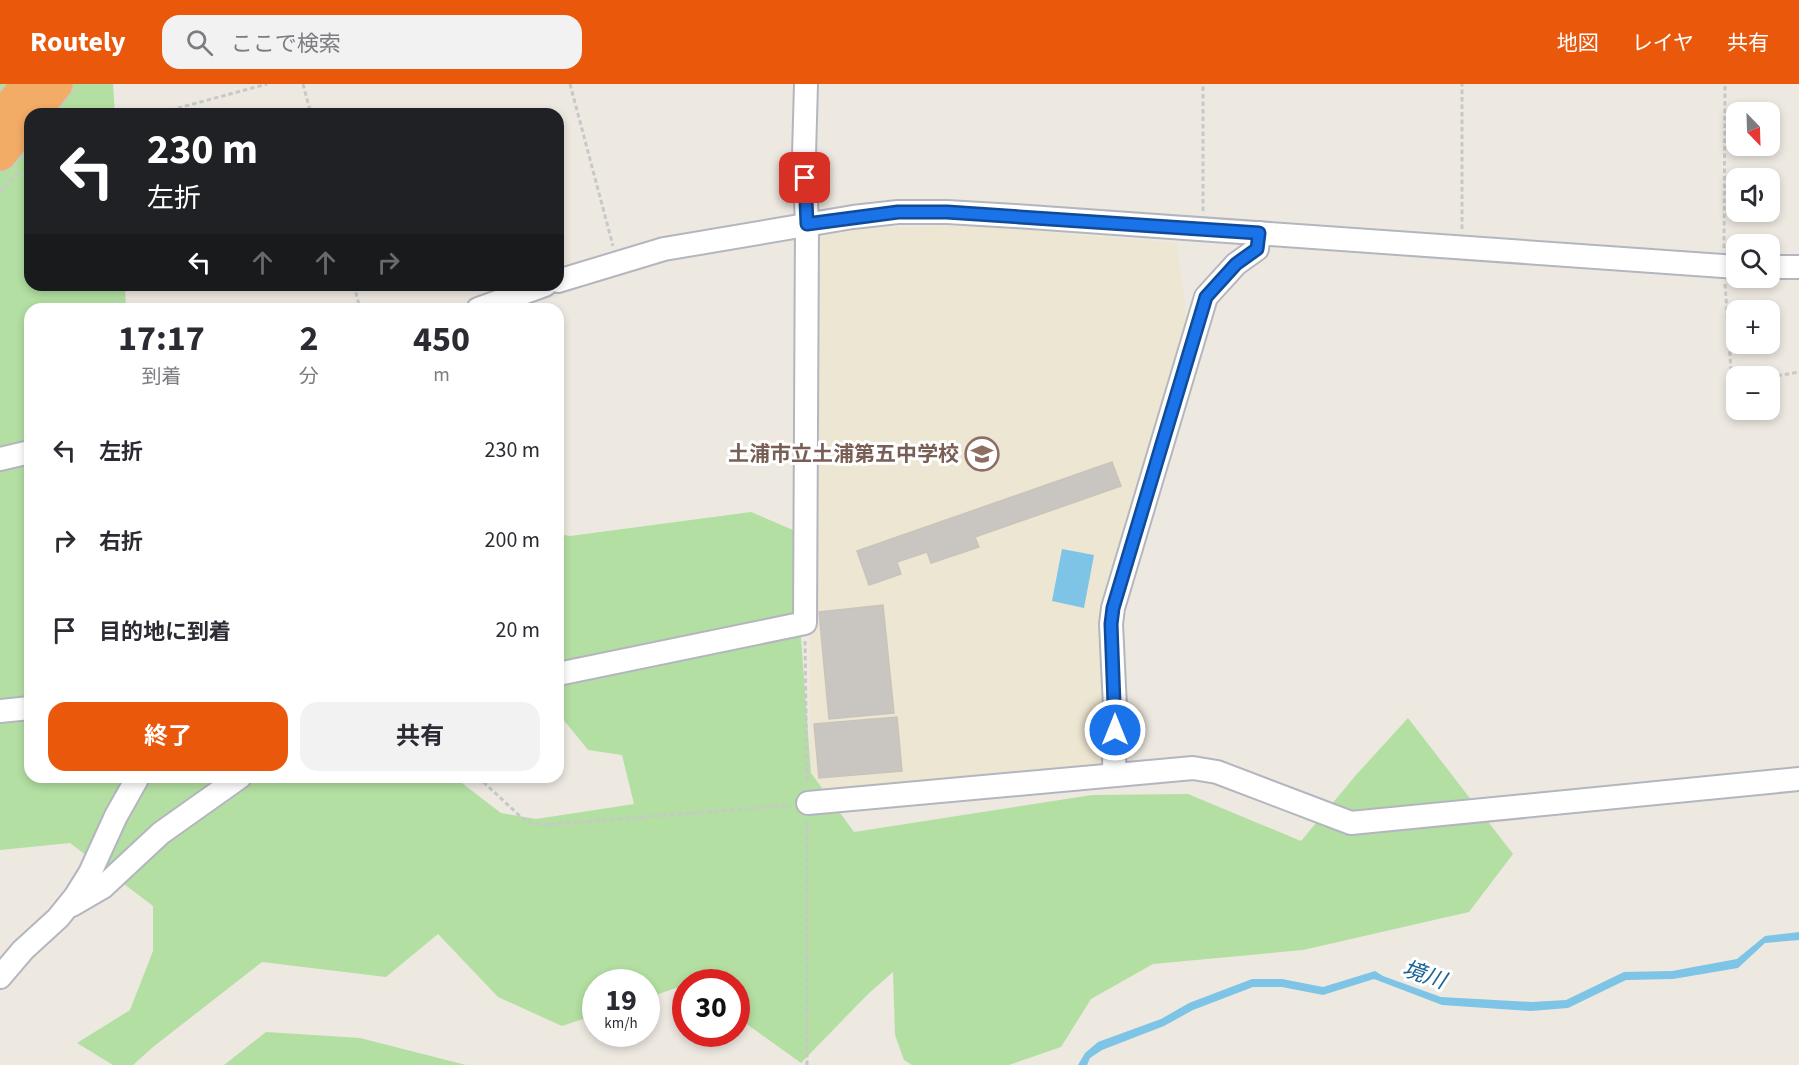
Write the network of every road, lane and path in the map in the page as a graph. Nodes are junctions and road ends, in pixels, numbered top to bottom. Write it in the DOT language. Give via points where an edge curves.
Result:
graph roads {
  1 [pos="28,84"];
  2 [pos="56,84"];
  3 [pos="267,84"];
  4 [pos="303,84"];
  5 [pos="570,84"];
  6 [pos="806,84"];
  7 [pos="1203,84"];
  8 [pos="1462,84"];
  9 [pos="1725,84"];
  10 [pos="37,108"];
  11 [pos="178,108"];
  12 [pos="309,108"];
  13 [pos="0,120"];
  14 [pos="24,131"];
  15 [pos="11,160"];
  16 [pos="0,192"];
  17 [pos="807,224"];
  18 [pos="1202,230"];
  19 [pos="1259,233"];
  20 [pos="1730,234"];
  21 [pos="1462,248"];
  22 [pos="617,262"];
  23 [pos="1726,267"];
  24 [pos="1780,267"];
  25 [pos="1799,267"];
  26 [pos="564,278"];
  27 [pos="1731,288"];
  28 [pos="528,291"];
  29 [pos="495,303"];
  30 [pos="1732,366"];
  31 [pos="1799,372"];
  32 [pos="1780,375"];
  33 [pos="24,453"];
  34 [pos="0,459"];
  35 [pos="805,623"];
  36 [pos="564,673"];
  37 [pos="24,709"];
  38 [pos="0,711"];
  39 [pos="1114,775"];
  40 [pos="1799,779"];
  41 [pos="135,783"];
  42 [pos="232,783"];
  43 [pos="484,783"];
  44 [pos="808,804"];
  45 [pos="66,909"];
  46 [pos="0,977"];
  47 [pos="807,1065"];
  1 -- 13 [label="highway"];
  2 -- 10 [label="highway"];
  3 -- 11 [label="path"];
  4 -- 12 [label="path"];
  5 -- 22 [label="path"];
  6 -- 17 [label="street"];
  7 -- 18 [label="path"];
  8 -- 21 [label="path"];
  9 -- 20 [label="path"];
  14 -- 15 [label="highway"];
  15 -- 16 [label="path"];
  17 -- 18 [label="street" via="898,212 947,212"];
  17 -- 22 [label="street" via="664,249"];
  17 -- 35 [label="street"];
  18 -- 19 [label="street"];
  19 -- 21 [label="street"];
  19 -- 39 [label="street" via="1257,249 1236,264 1206,297 1113,608"];
  21 -- 23 [label="street"];
  22 -- 26 [label="street"];
  24 -- 25 [label="street"];
  27 -- 30 [label="path"];
  28 -- 29 [label="street"];
  31 -- 32 [label="path"];
  33 -- 34 [label="street"];
  35 -- 36 [label="street"];
  35 -- 44 [label="path"];
  37 -- 38 [label="street"];
  39 -- 40 [label="street" via="1193,768 1217,772 1351,823"];
  39 -- 44 [label="street"];
  41 -- 45 [label="street" via="90,873"];
  42 -- 45 [label="street" via="161,833 103,887"];
  43 -- 44 [label="path" via="522,818 546,825"];
  44 -- 47 [label="path"];
  45 -- 46 [label="street" via="22,950"];
}
